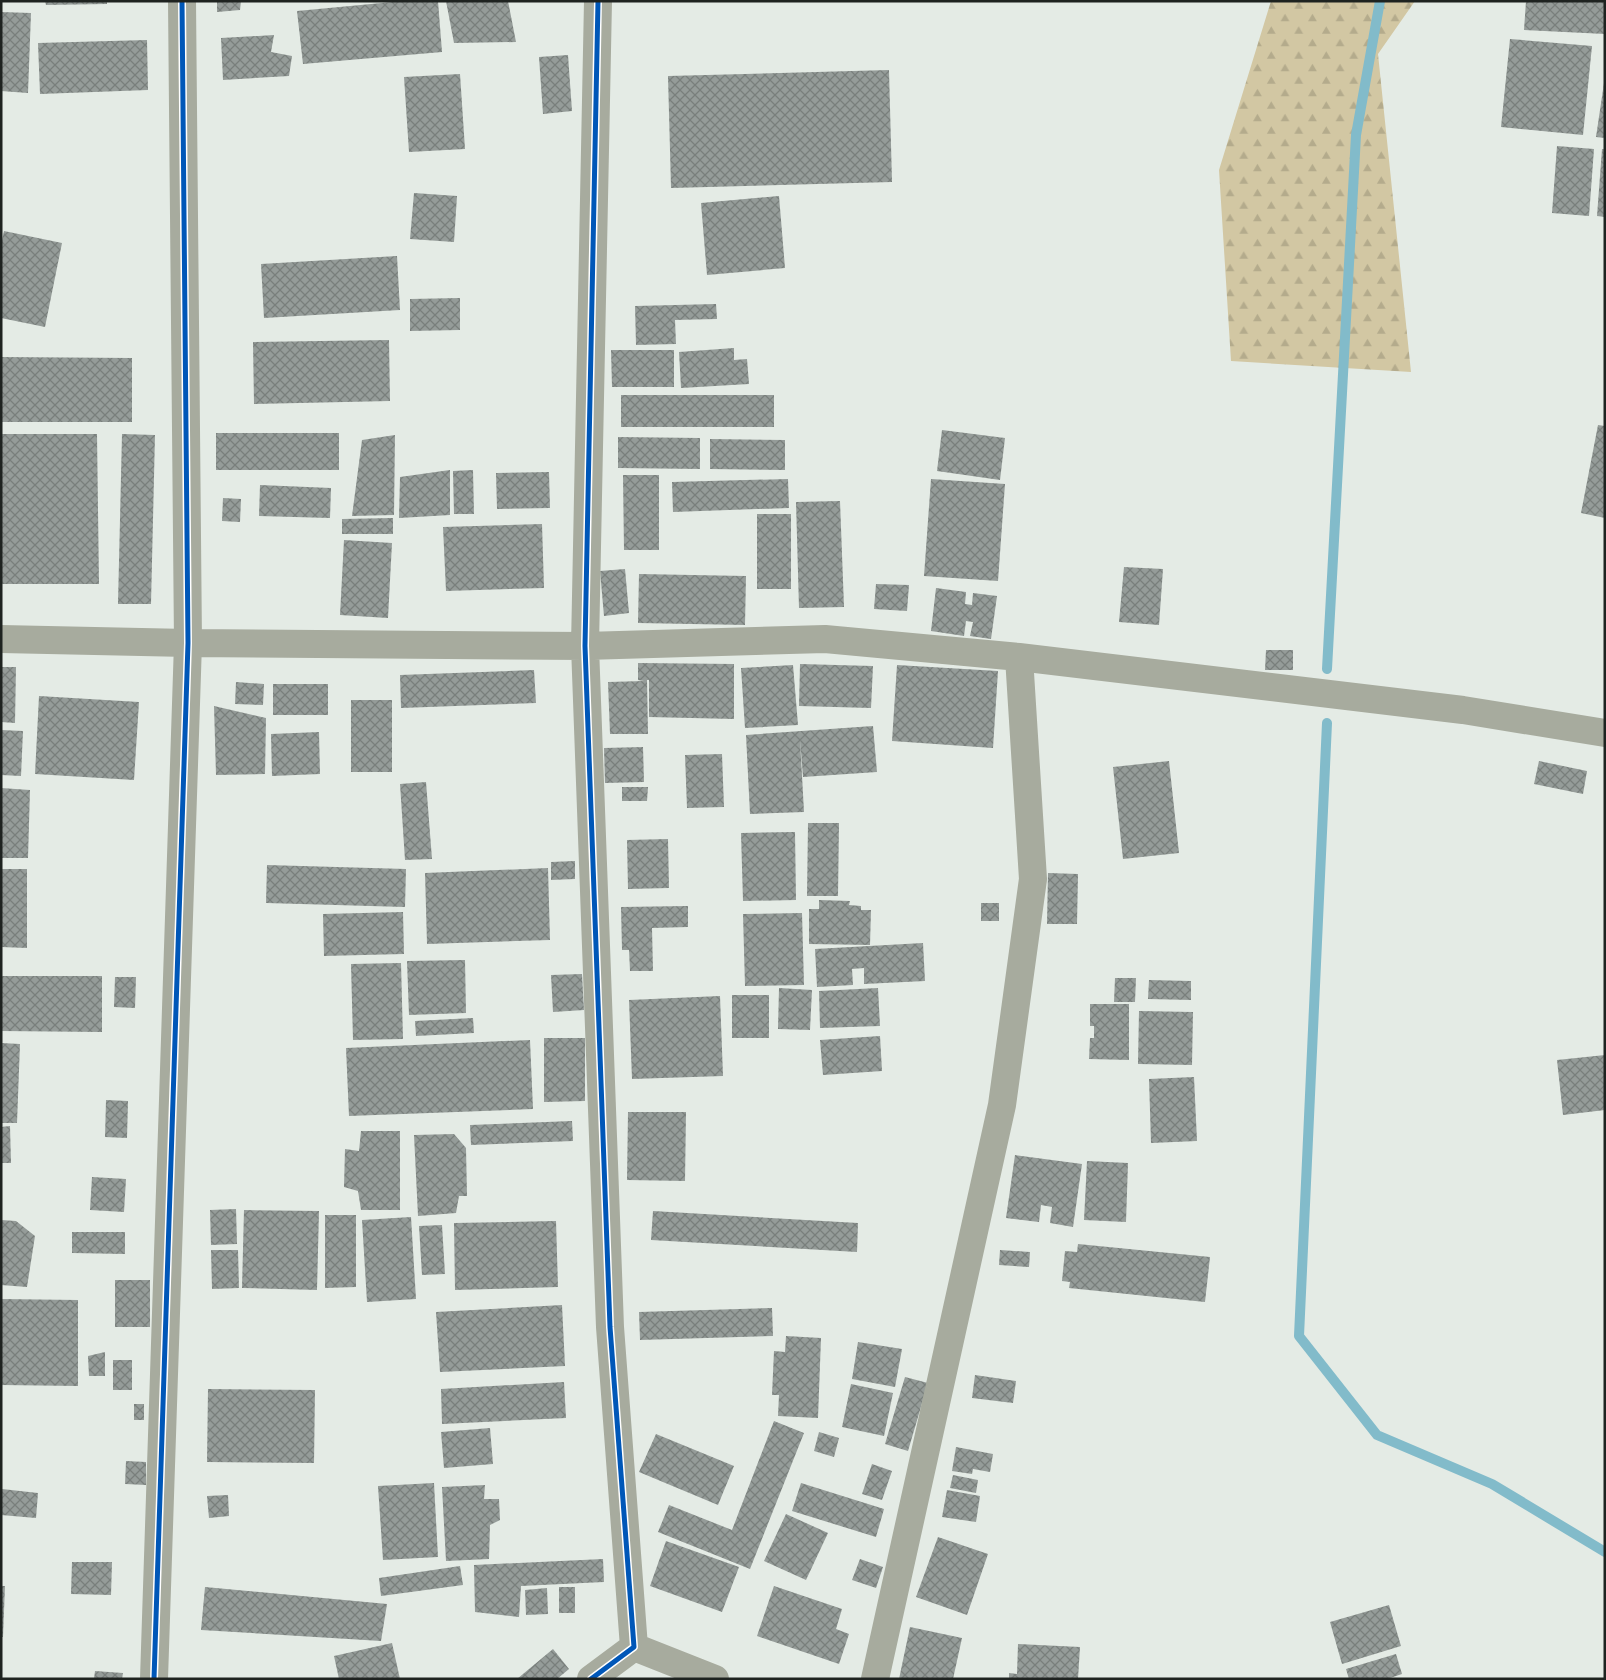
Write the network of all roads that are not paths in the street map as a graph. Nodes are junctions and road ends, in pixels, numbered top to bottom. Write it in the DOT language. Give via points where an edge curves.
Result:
graph roads {
  1 [pos="182,1"];
  2 [pos="598,1"];
  3 [pos="1,639"];
  4 [pos="188,643"];
  5 [pos="585,646"];
  6 [pos="1019,658"];
  7 [pos="1605,733"];
  8 [pos="634,1647"];
  9 [pos="154,1679"];
  10 [pos="591,1679"];
  11 [pos="715,1679"];
  12 [pos="875,1679"];
  1 -- 4 [label="street"];
  2 -- 5 [label="street"];
  3 -- 4 [label="street"];
  4 -- 5 [label="street"];
  4 -- 9 [label="street"];
  5 -- 6 [label="street" via="825,639"];
  5 -- 8 [label="street" via="610,1327"];
  6 -- 7 [label="street" via="1463,710"];
  6 -- 12 [label="street" via="1033,879 1002,1105"];
  8 -- 10 [label="street"];
  8 -- 11 [label="street"];
}
